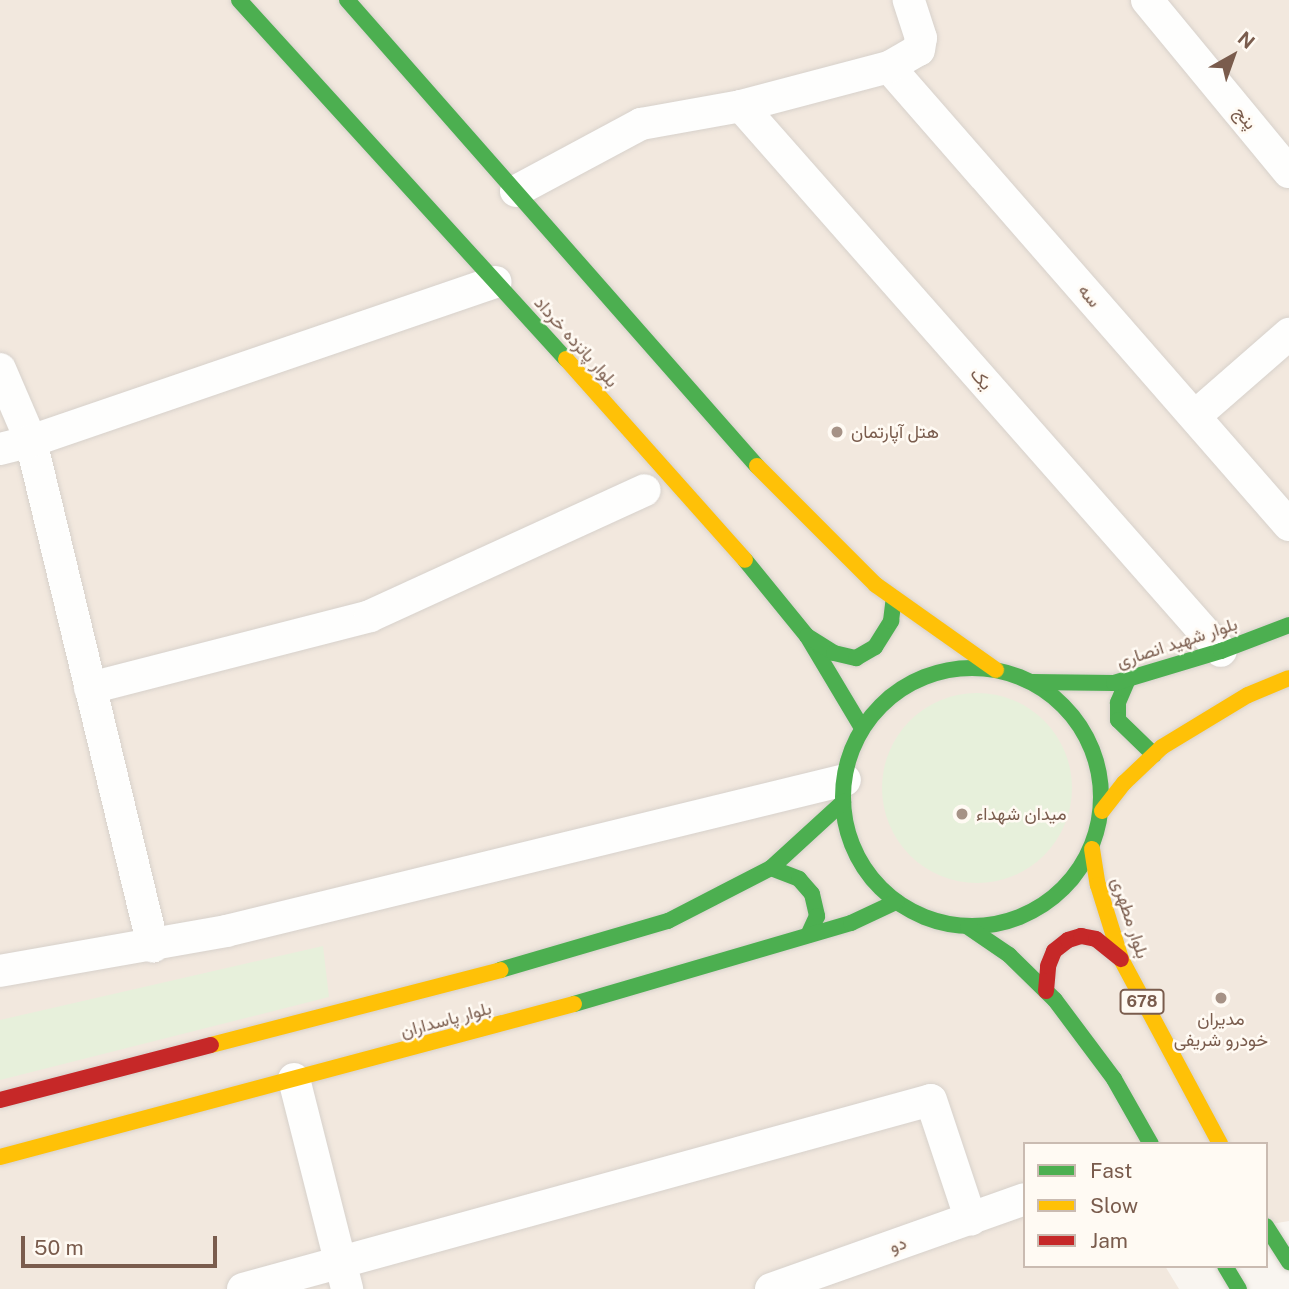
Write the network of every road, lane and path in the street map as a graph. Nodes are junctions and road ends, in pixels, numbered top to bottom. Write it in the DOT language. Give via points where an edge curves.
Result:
graph roads {
  1 [pos="239,0"];
  2 [pos="347,0"];
  3 [pos="909,0"];
  4 [pos="1147,0"];
  5 [pos="889,67"];
  6 [pos="741,106"];
  7 [pos="1289,172"];
  8 [pos="516,191"];
  9 [pos="496,282"];
  10 [pos="1289,334"];
  11 [pos="0,369"];
  12 [pos="1195,416"];
  13 [pos="31,441"];
  14 [pos="0,449"];
  15 [pos="645,490"];
  16 [pos="1289,525"];
  17 [pos="894,598"];
  18 [pos="1289,625"];
  19 [pos="807,636"];
  20 [pos="1220,651"];
  21 [pos="996,670"];
  22 [pos="1289,678"];
  23 [pos="1128,679"];
  24 [pos="1032,682"];
  25 [pos="90,688"];
  26 [pos="862,728"];
  27 [pos="1154,755"];
  28 [pos="844,791"];
  29 [pos="1102,811"];
  30 [pos="1092,849"];
  31 [pos="771,868"];
  32 [pos="896,902"];
  33 [pos="968,927"];
  34 [pos="808,935"];
  35 [pos="153,946"];
  36 [pos="1121,959"];
  37 [pos="0,971"];
  38 [pos="1046,991"];
  39 [pos="294,1079"];
  40 [pos="0,1100"];
  41 [pos="1150,1142"];
  42 [pos="1219,1142"];
  43 [pos="0,1157"];
  44 [pos="1023,1200"];
  45 [pos="971,1220"];
  46 [pos="1268,1229"];
  47 [pos="1289,1262"];
  48 [pos="345,1275"];
  49 [pos="243,1289"];
  50 [pos="771,1289"];
  1 -- 9 [label="main road, بلوار پانزده خرداد"];
  2 -- 8 [label="main road"];
  3 -- 5 [label="street" via="919,50"];
  4 -- 7 [label="street, پنج"];
  5 -- 6 [label="street"];
  5 -- 12 [label="street, سه"];
  6 -- 8 [label="street" via="641,124"];
  6 -- 20 [label="street, یک"];
  8 -- 17 [label="main road" via="760,469"];
  9 -- 13 [label="street"];
  9 -- 19 [label="main road, بلوار پانزده خرداد" via="710,517"];
  10 -- 12 [label="street"];
  11 -- 13 [label="street"];
  12 -- 16 [label="street, سه"];
  13 -- 14 [label="street"];
  13 -- 25 [label="street"];
  15 -- 25 [label="street" via="370,616"];
  17 -- 19 [label="main road" via="891,621 875,647 856,658 834,653"];
  17 -- 21 [label="main road"];
  18 -- 20 [label="main road, بلوار شهید انصاری"];
  19 -- 26 [label="main road, بلوار پانزده خرداد"];
  20 -- 23 [label="main road, بلوار شهید انصاری"];
  21 -- 24 [label="main road"];
  21 -- 26 [label="main road" via="957,668 919,678 887,699"];
  22 -- 27 [label="main road" via="1248,695"];
  23 -- 24 [label="main road, بلوار شهید انصاری" via="1114,683"];
  23 -- 27 [label="main road" via="1118,703 1118,720"];
  24 -- 29 [label="main road" via="1063,705 1087,736 1100,773"];
  25 -- 35 [label="street"];
  26 -- 28 [label="main road" via="847,764"];
  27 -- 29 [label="main road"];
  28 -- 31 [label="main road, بلوار پاسداران"];
  28 -- 32 [label="main road" via="850,841 869,875"];
  28 -- 35 [label="street"];
  29 -- 30 [label="main road"];
  30 -- 33 [label="main road" via="1072,882 1042,907 1007,922"];
  30 -- 36 [label="main road, بلوار مطهری / 678"];
  31 -- 34 [label="main road" via="799,879 813,894 817,916"];
  31 -- 40 [label="main road, بلوار پاسداران" via="668,921 36,1098"];
  32 -- 33 [label="main road" via="930,920"];
  32 -- 34 [label="main road, بلوار پاسداران" via="851,923"];
  33 -- 38 [label="main road" via="1009,955"];
  34 -- 39 [label="main road, بلوار پاسداران" via="514,1022"];
  35 -- 37 [label="street"];
  36 -- 38 [label="main road" via="1096,939 1081,936 1068,940 1054,951"];
  36 -- 42 [label="main road, بلوار مطهری / 678"];
  38 -- 41 [label="main road" via="1114,1079"];
  39 -- 43 [label="main road, بلوار پاسداران" via="46,1138"];
  39 -- 48 [label="street"];
  44 -- 45 [label="street, دو"];
  45 -- 48 [label="street" via="930,1100"];
  45 -- 50 [label="street, دو"];
  46 -- 47 [label="main road"];
  48 -- 49 [label="street"];
}
